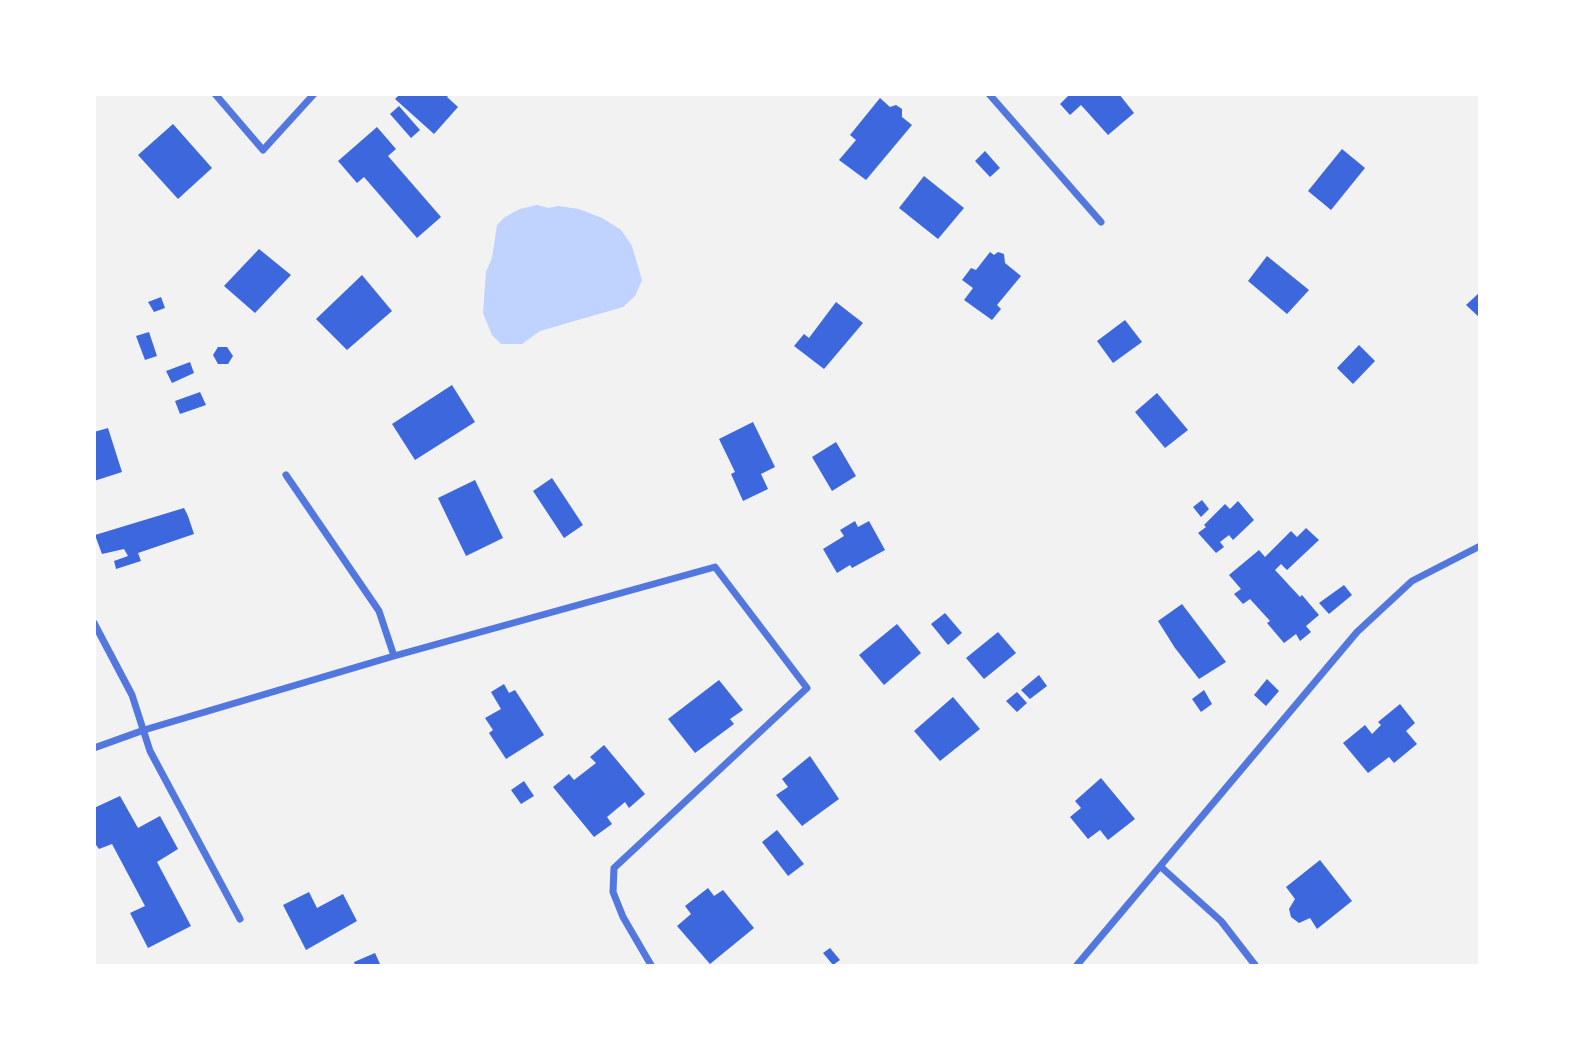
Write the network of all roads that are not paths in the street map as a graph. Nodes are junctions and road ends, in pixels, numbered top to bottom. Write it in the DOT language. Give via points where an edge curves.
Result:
graph roads {
  1 [pos="215,94"];
  2 [pos="314,94"];
  3 [pos="989,94"];
  4 [pos="1101,222"];
  5 [pos="286,475"];
  6 [pos="1479,546"];
  7 [pos="94,622"];
  8 [pos="394,656"];
  9 [pos="144,730"];
  10 [pos="94,748"];
  11 [pos="1161,867"];
  12 [pos="240,919"];
  13 [pos="651,965"];
  14 [pos="1077,965"];
  15 [pos="1255,965"];
  1 -- 2 [label="street" via="263,150"];
  3 -- 4 [label="street"];
  5 -- 8 [label="street" via="379,611"];
  6 -- 11 [label="street" via="1412,581 1357,632"];
  7 -- 9 [label="street" via="132,695"];
  8 -- 9 [label="street"];
  8 -- 13 [label="street" via="715,567 807,688 614,868 613,892"];
  9 -- 10 [label="street"];
  9 -- 12 [label="street" via="150,751"];
  11 -- 14 [label="street"];
  11 -- 15 [label="street" via="1221,922"];
}
